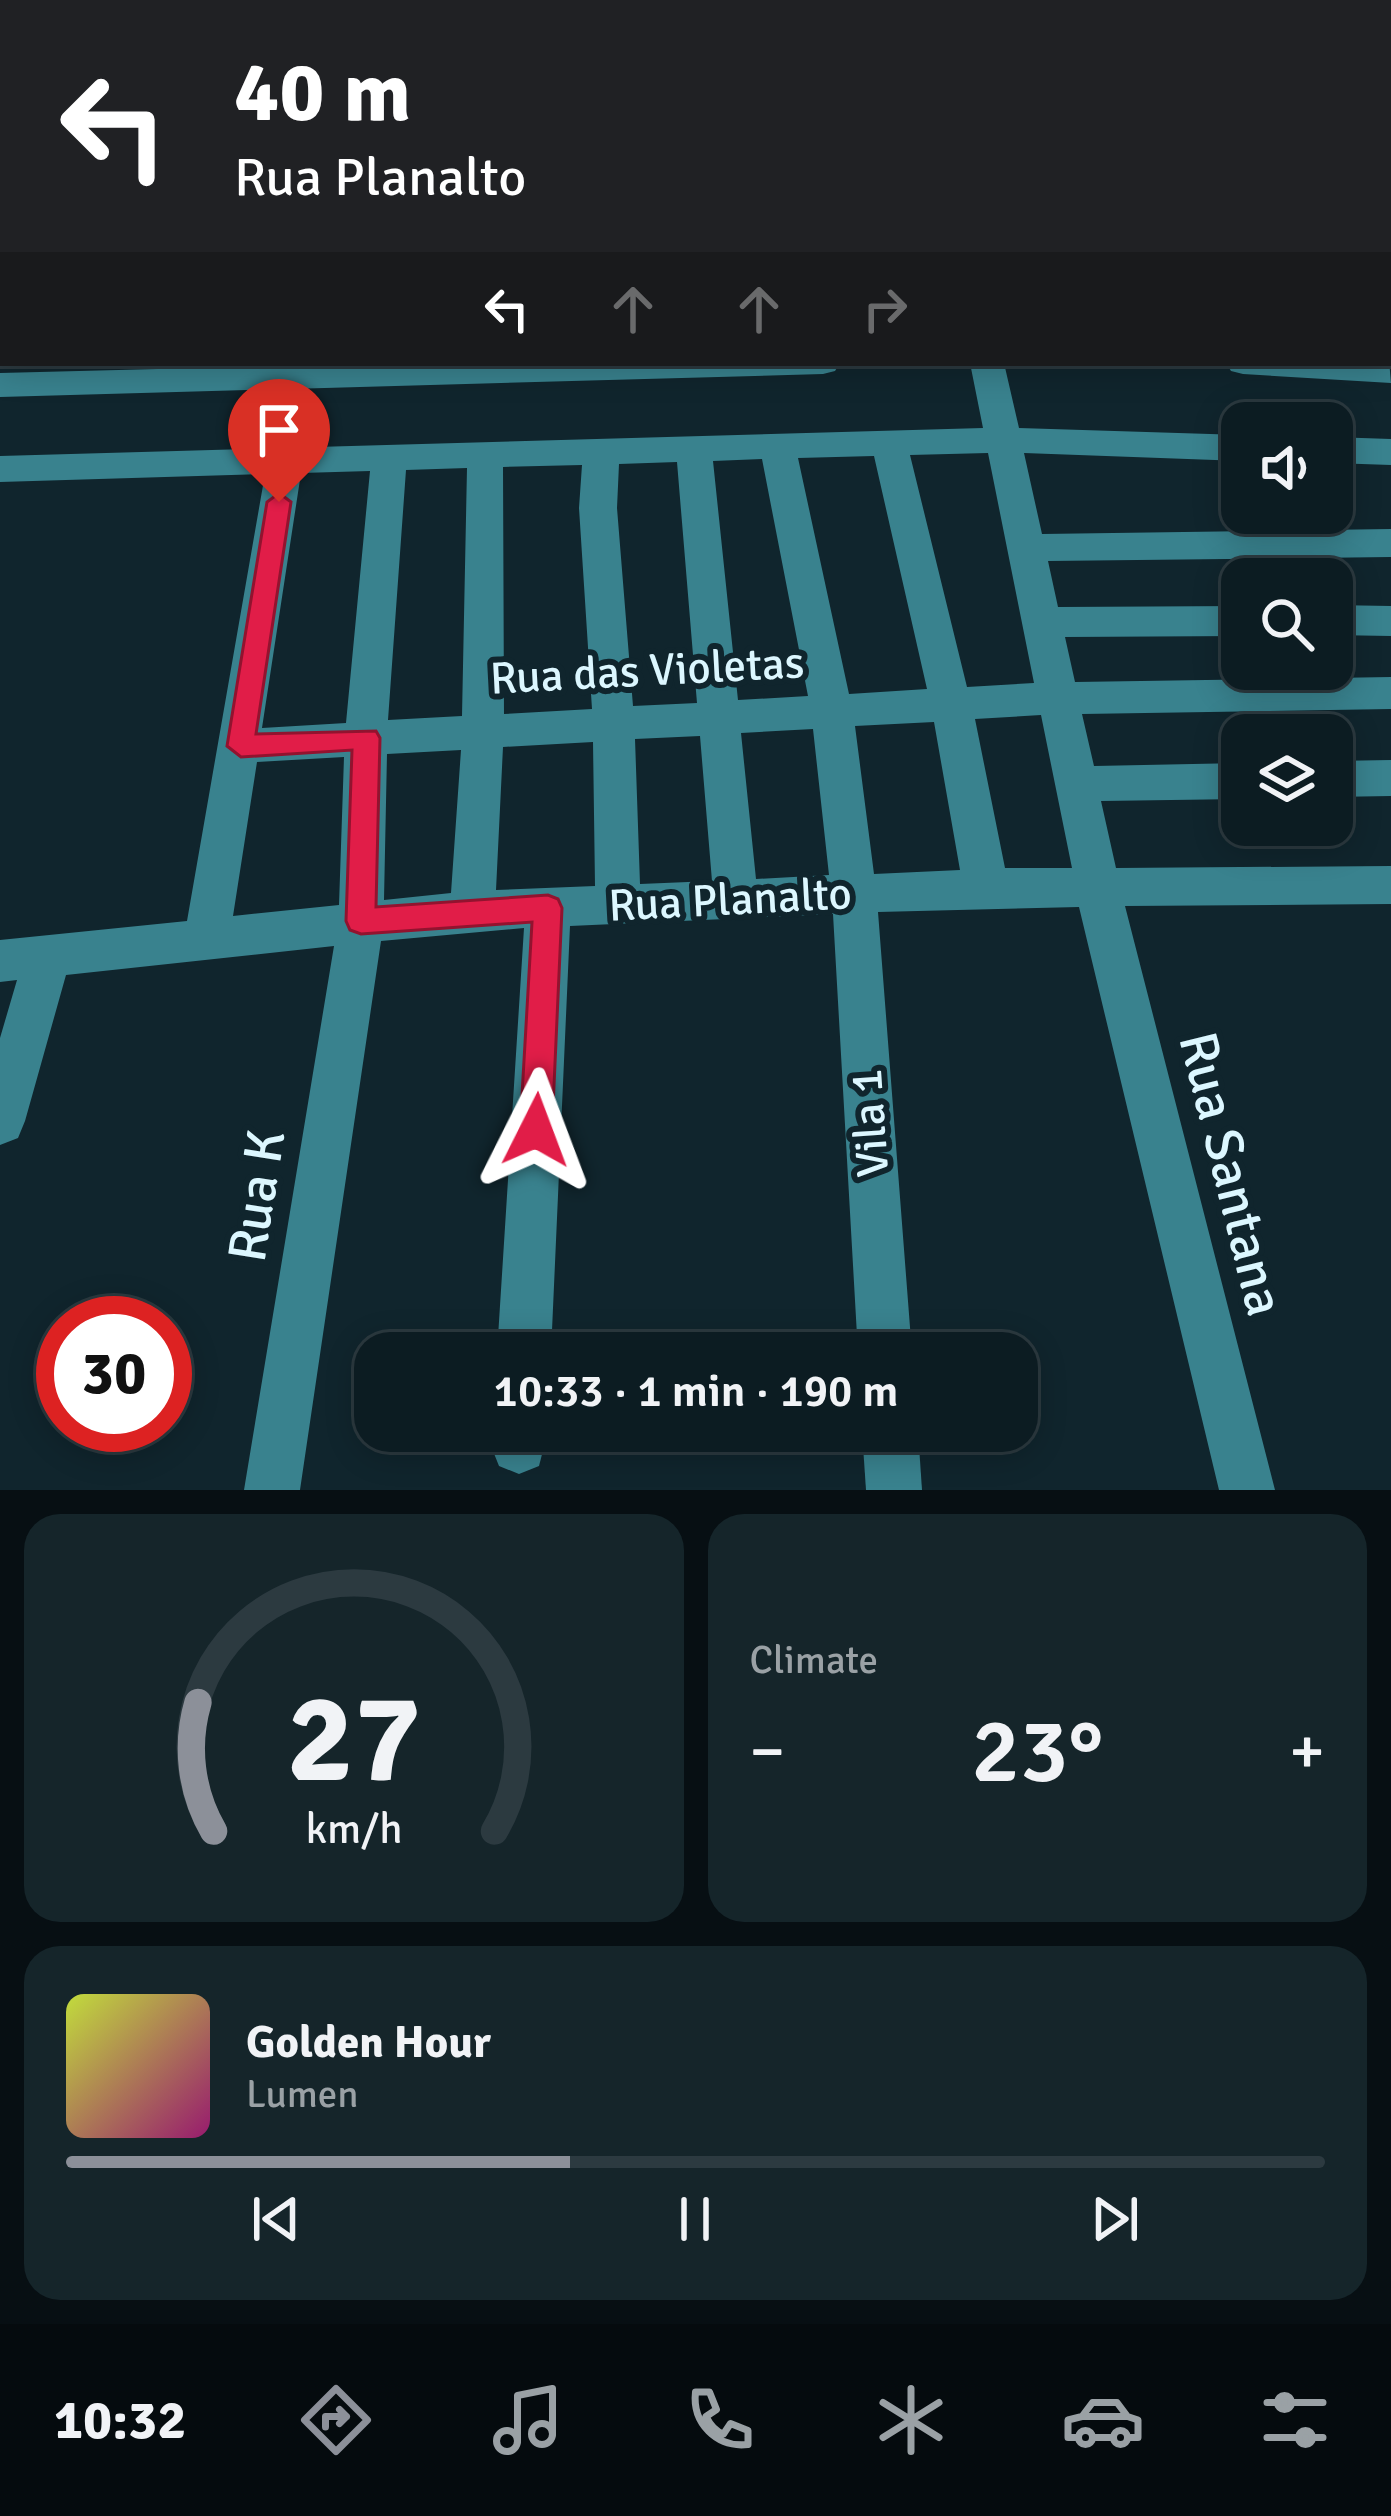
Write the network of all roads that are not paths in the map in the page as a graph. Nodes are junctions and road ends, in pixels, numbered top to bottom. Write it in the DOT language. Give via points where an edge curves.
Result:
graph roads {
  1 [pos="712,366"];
  2 [pos="988,366"];
  3 [pos="1292,366"];
  4 [pos="1391,372"];
  5 [pos="0,385"];
  6 [pos="1004,440"];
  7 [pos="890,444"];
  8 [pos="778,447"];
  9 [pos="1221,447"];
  10 [pos="694,450"];
  11 [pos="1353,451"];
  12 [pos="1391,452"];
  13 [pos="601,454"];
  14 [pos="485,455"];
  15 [pos="389,458"];
  16 [pos="285,461"];
  17 [pos="0,469"];
  18 [pos="1391,543"];
  19 [pos="1026,548"];
  20 [pos="1353,620"];
  21 [pos="1221,621"];
  22 [pos="1391,621"];
  23 [pos="1042,622"];
  24 [pos="1391,693"];
  25 [pos="1059,698"];
  26 [pos="950,704"];
  27 [pos="832,711"];
  28 [pos="719,718"];
  29 [pos="614,724"];
  30 [pos="482,732"];
  31 [pos="366,738"];
  32 [pos="241,746"];
  33 [pos="1391,778"];
  34 [pos="1353,779"];
  35 [pos="1221,781"];
  36 [pos="1077,784"];
  37 [pos="1391,885"];
  38 [pos="986,888"];
  39 [pos="1100,888"];
  40 [pos="854,894"];
  41 [pos="736,899"];
  42 [pos="618,904"];
  43 [pos="548,908"];
  44 [pos="472,911"];
  45 [pos="361,921"];
  46 [pos="207,936"];
  47 [pos="24,960"];
  48 [pos="0,1121"];
  49 [pos="525,1332"];
  50 [pos="884,1332"];
  51 [pos="891,1452"];
  52 [pos="272,1490"];
  53 [pos="894,1490"];
  54 [pos="1246,1490"];
  1 -- 5 [label="street"];
  2 -- 6 [label="street, Rua Santana"];
  3 -- 4 [label="street"];
  6 -- 7 [label="street"];
  6 -- 9 [label="street"];
  6 -- 19 [label="street, Rua Santana"];
  7 -- 8 [label="street"];
  7 -- 26 [label="street"];
  8 -- 10 [label="street"];
  8 -- 27 [label="street, Vila 1"];
  10 -- 13 [label="street"];
  10 -- 28 [label="street"];
  11 -- 12 [label="street"];
  13 -- 14 [label="street"];
  13 -- 29 [label="street"];
  14 -- 15 [label="street"];
  14 -- 30 [label="street"];
  15 -- 16 [label="street"];
  15 -- 31 [label="street, Rua K"];
  16 -- 17 [label="street"];
  16 -- 32 [label="street"];
  18 -- 19 [label="street"];
  19 -- 23 [label="street, Rua Santana"];
  20 -- 22 [label="street"];
  21 -- 23 [label="street"];
  23 -- 25 [label="street, Rua Santana"];
  24 -- 25 [label="street, Rua das Violetas"];
  25 -- 26 [label="street, Rua das Violetas"];
  25 -- 36 [label="street, Rua Santana"];
  26 -- 27 [label="street, Rua das Violetas"];
  26 -- 38 [label="street"];
  27 -- 28 [label="street, Rua das Violetas"];
  27 -- 40 [label="street, Vila 1"];
  28 -- 29 [label="street, Rua das Violetas"];
  28 -- 41 [label="street"];
  29 -- 30 [label="street, Rua das Violetas"];
  29 -- 42 [label="street"];
  30 -- 31 [label="street, Rua das Violetas"];
  30 -- 44 [label="street"];
  31 -- 32 [label="street, Rua das Violetas"];
  31 -- 45 [label="street, Rua K"];
  32 -- 46 [label="street"];
  33 -- 34 [label="street"];
  35 -- 36 [label="street"];
  36 -- 39 [label="street, Rua Santana"];
  37 -- 39 [label="street, Rua Planalto"];
  38 -- 39 [label="street, Rua Planalto"];
  38 -- 40 [label="street, Rua Planalto"];
  39 -- 54 [label="street, Rua Santana"];
  40 -- 41 [label="street, Rua Planalto"];
  40 -- 50 [label="street, Vila 1"];
  41 -- 42 [label="street, Rua Planalto"];
  42 -- 43 [label="street, Rua Planalto"];
  43 -- 44 [label="street, Rua Planalto"];
  43 -- 49 [label="street"];
  44 -- 45 [label="street, Rua Planalto"];
  45 -- 46 [label="street, Rua Planalto"];
  45 -- 52 [label="street, Rua K"];
  46 -- 47 [label="street, Rua Planalto"];
  47 -- 48 [label="street"];
  51 -- 53 [label="street"];
}
